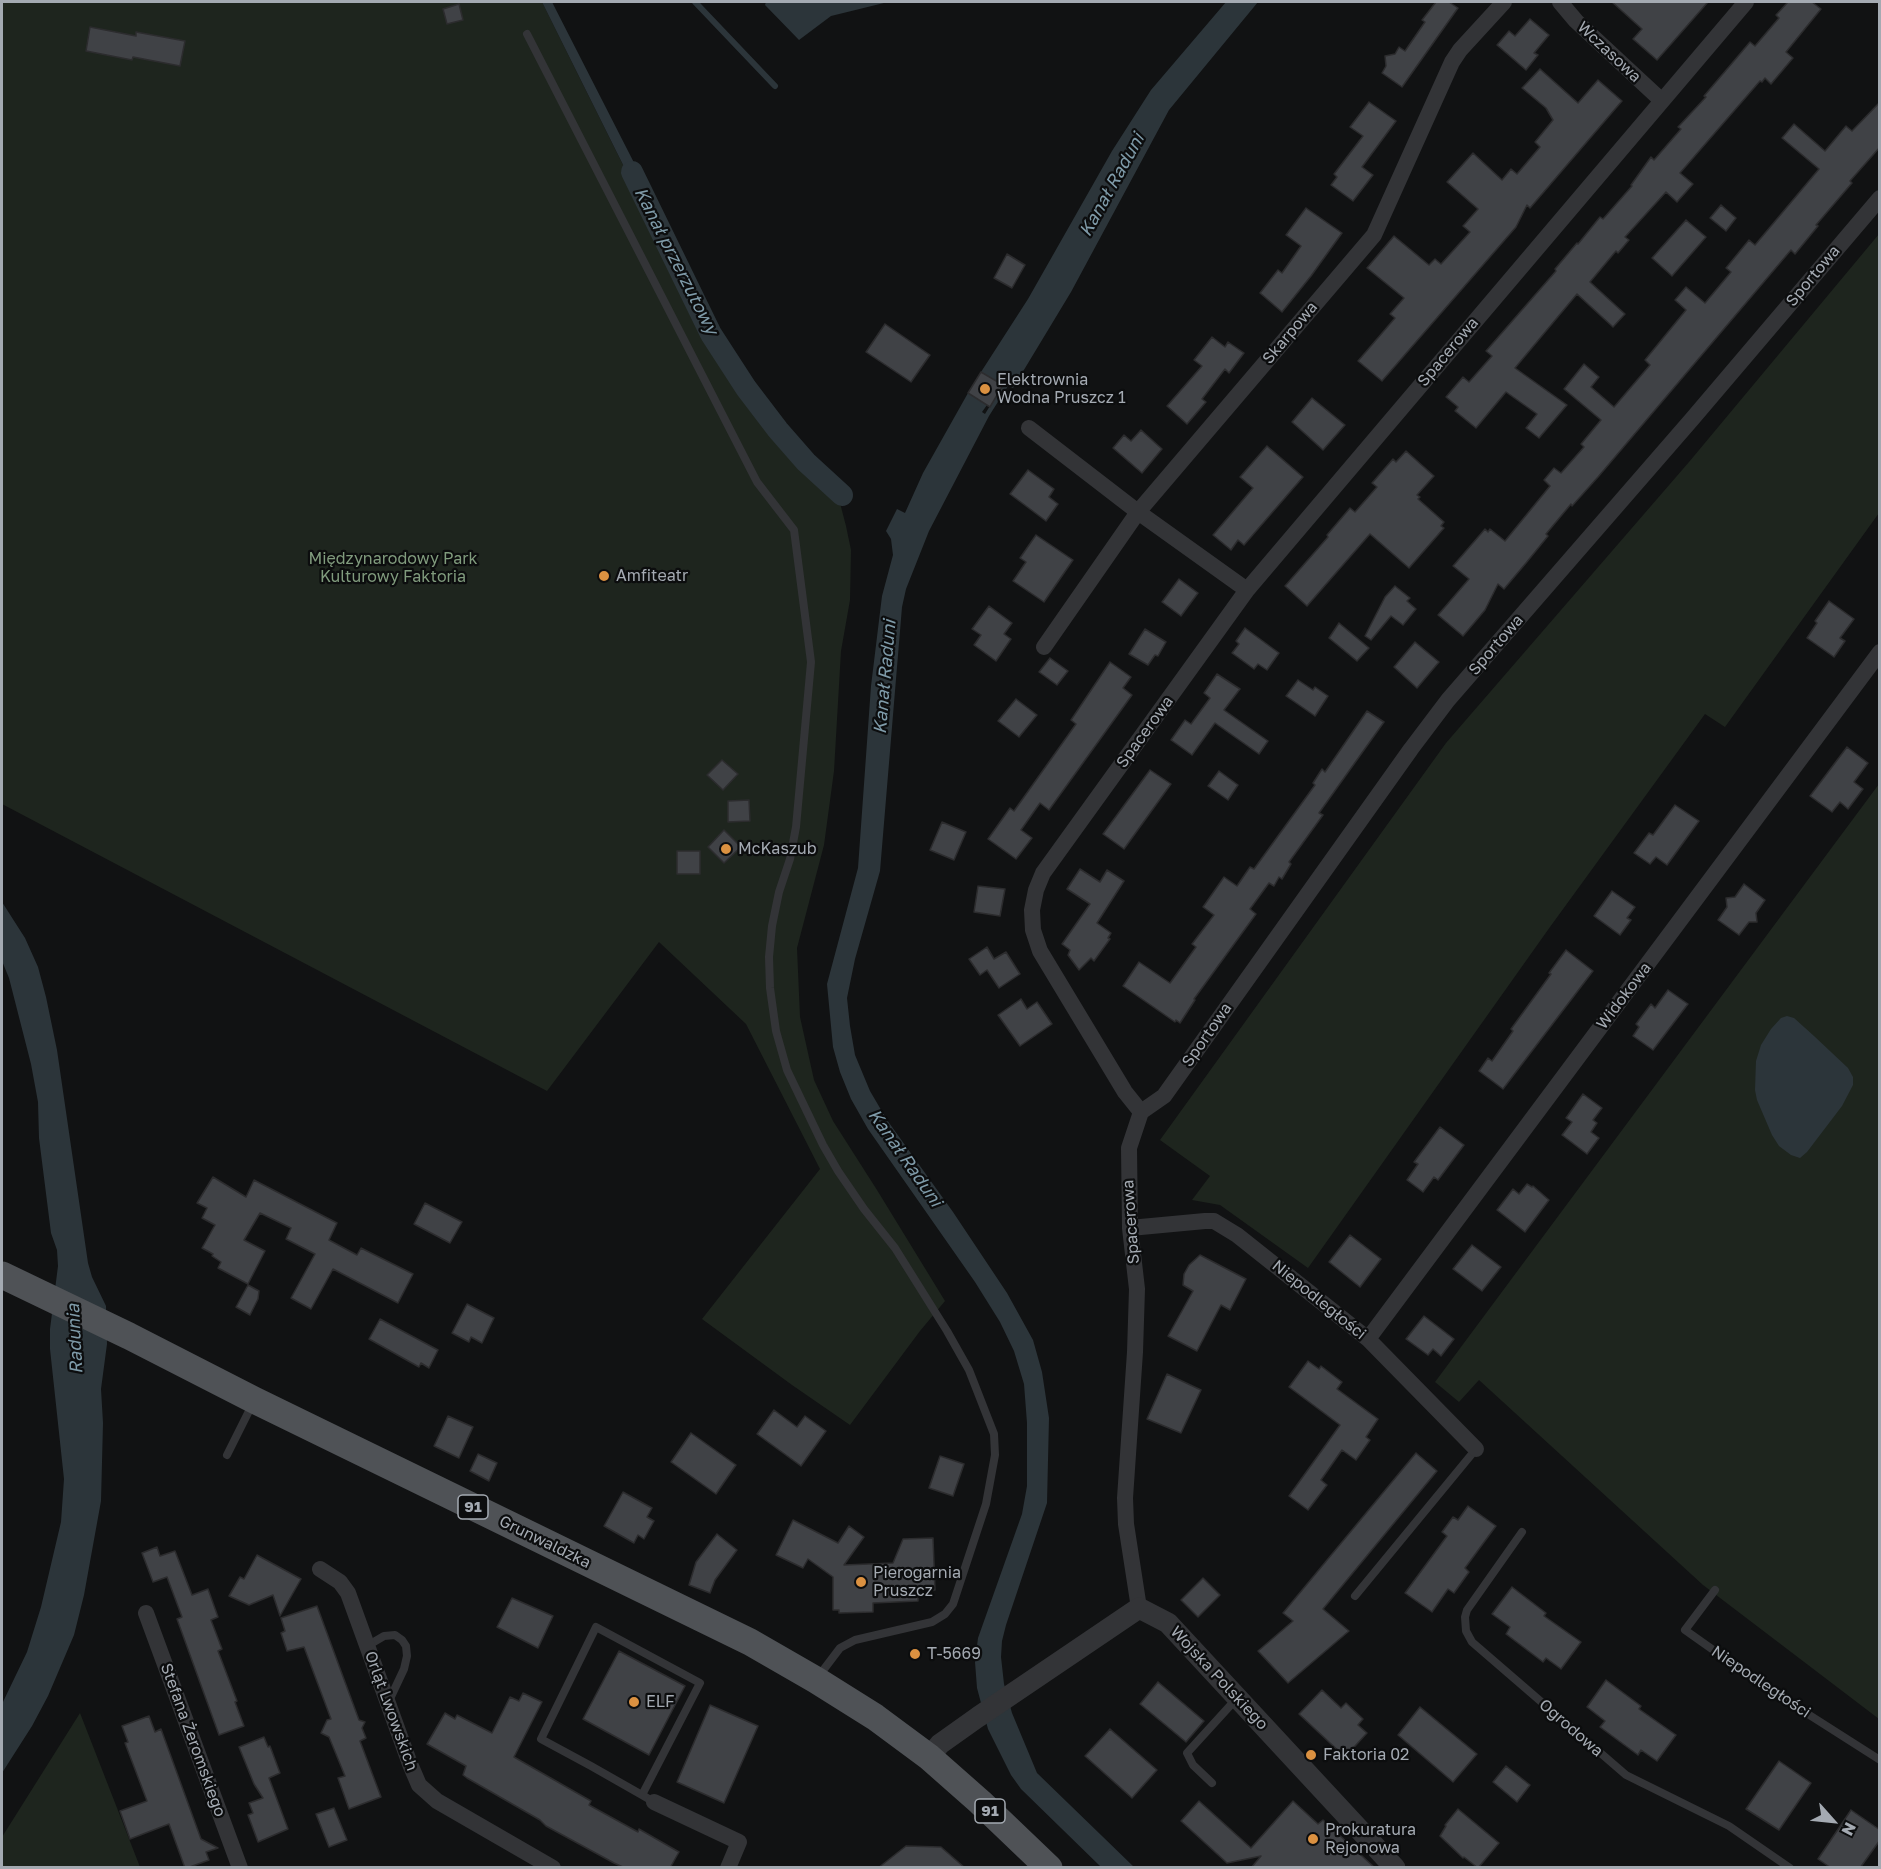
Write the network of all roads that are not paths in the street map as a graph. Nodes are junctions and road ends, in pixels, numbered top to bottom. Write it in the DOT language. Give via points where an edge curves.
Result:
graph roads {
  1 [pos="1504,2"];
  2 [pos="1560,2"];
  3 [pos="1746,2"];
  4 [pos="527,34"];
  5 [pos="1661,100"];
  6 [pos="1880,198"];
  7 [pos="1029,428"];
  8 [pos="1138,512"];
  9 [pos="1247,590"];
  10 [pos="1044,647"];
  11 [pos="1880,652"];
  12 [pos="1141,1113"];
  13 [pos="1130,1228"];
  14 [pos="2,1275"];
  15 [pos="1368,1339"];
  16 [pos="254,1400"];
  17 [pos="1476,1449"];
  18 [pos="227,1455"];
  19 [pos="1522,1532"];
  20 [pos="320,1569"];
  21 [pos="1715,1590"];
  22 [pos="1355,1596"];
  23 [pos="1139,1608"];
  24 [pos="146,1612"];
  25 [pos="367,1646"];
  26 [pos="816,1680"];
  27 [pos="1238,1697"];
  28 [pos="388,1703"];
  29 [pos="929,1757"];
  30 [pos="1880,1760"];
  31 [pos="1212,1783"];
  32 [pos="648,1798"];
  33 [pos="240,1868"];
  34 [pos="552,1868"];
  35 [pos="728,1868"];
  36 [pos="1049,1868"];
  37 [pos="1395,1868"];
  38 [pos="1790,1868"];
  1 -- 8 [label="street, Skarpowa" via="1452,62 1374,235"];
  2 -- 5 [label="street, Wczasowa"];
  3 -- 5 [label="street, Spacerowa"];
  4 -- 26 [label="lane" via="757,482 794,530 811,662 796,827 779,892 769,957 776,1030 787,1070 823,1145 930,1302 969,1370 994,1434 995,1455 986,1504 953,1604 932,1622 855,1640 840,1648"];
  5 -- 9 [label="street, Spacerowa"];
  6 -- 12 [label="street, Sportowa" via="1448,700 1164,1096"];
  7 -- 8 [label="street"];
  8 -- 9 [label="street"];
  8 -- 10 [label="street, Skarpowa"];
  9 -- 12 [label="street, Spacerowa" via="1043,873 1036,890 1033,930 1040,951"];
  11 -- 15 [label="street, Widokowa"];
  12 -- 13 [label="street, Spacerowa" via="1129,1148"];
  13 -- 15 [label="street, Niepodległości" via="1214,1221"];
  13 -- 23 [label="street, Spacerowa" via="1137,1289 1125,1498"];
  14 -- 16 [label="main road, Grunwaldzka / 91"];
  15 -- 17 [label="street, Niepodległości"];
  16 -- 18 [label="lane"];
  16 -- 26 [label="main road, Grunwaldzka / 91" via="750,1642"];
  17 -- 22 [label="lane"];
  19 -- 38 [label="lane, Ogrodowa" via="1467,1610 1466,1631 1472,1642 1626,1774 1729,1826"];
  20 -- 25 [label="street, Orląt Lwowskich" via="340,1582 348,1593"];
  21 -- 30 [label="lane, Niepodległości" via="1685,1630"];
  23 -- 27 [label="street, Wojska Polskiego" via="1168,1623"];
  23 -- 29 [label="street" via="978,1717 940,1744"];
  24 -- 33 [label="street, Stefana Żeromskiego"];
  25 -- 28 [label="street, Orląt Lwowskich"];
  25 -- 28 [label="lane" via="394,1635 406,1646 404,1669"];
  26 -- 29 [label="main road, Grunwaldzka / 91"];
  27 -- 31 [label="lane" via="1187,1753 1193,1765"];
  27 -- 37 [label="street, Wojska Polskiego"];
  28 -- 34 [label="street, Orląt Lwowskich" via="419,1785 437,1801"];
  29 -- 36 [label="main road, Grunwaldzka / 91"];
  32 -- 32 [label="lane" via="541,1739 596,1627 700,1683"];
  32 -- 35 [label="street" via="739,1842"];
}
